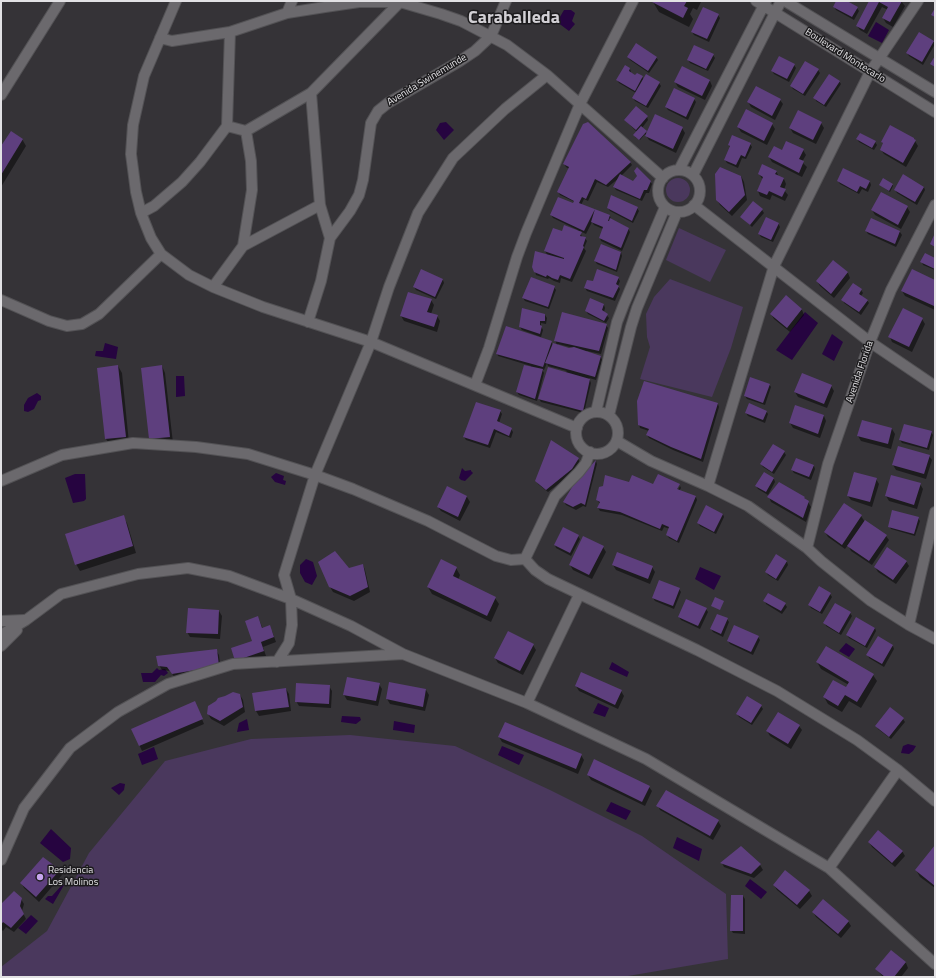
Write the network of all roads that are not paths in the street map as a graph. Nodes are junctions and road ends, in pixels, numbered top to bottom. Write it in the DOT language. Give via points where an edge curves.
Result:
graph roads {
  1 [pos="60,1"];
  2 [pos="176,1"];
  3 [pos="292,1"];
  4 [pos="400,1"];
  5 [pos="506,1"];
  6 [pos="633,1"];
  7 [pos="781,1"];
  8 [pos="785,1"];
  9 [pos="918,1"];
  10 [pos="762,3"];
  11 [pos="774,12"];
  12 [pos="287,14"];
  13 [pos="230,32"];
  14 [pos="491,36"];
  15 [pos="160,38"];
  16 [pos="879,58"];
  17 [pos="870,72"];
  18 [pos="547,75"];
  19 [pos="935,92"];
  20 [pos="311,93"];
  21 [pos="1,95"];
  22 [pos="580,104"];
  23 [pos="935,112"];
  24 [pos="226,126"];
  25 [pos="246,132"];
  26 [pos="679,170"];
  27 [pos="694,175"];
  28 [pos="663,178"];
  29 [pos="320,205"];
  30 [pos="694,205"];
  31 [pos="935,206"];
  32 [pos="665,207"];
  33 [pos="141,212"];
  34 [pos="677,212"];
  35 [pos="330,238"];
  36 [pos="243,246"];
  37 [pos="160,254"];
  38 [pos="774,266"];
  39 [pos="213,287"];
  40 [pos="1,300"];
  41 [pos="308,322"];
  42 [pos="371,342"];
  43 [pos="870,342"];
  44 [pos="474,385"];
  45 [pos="935,386"];
  46 [pos="596,412"];
  47 [pos="609,415"];
  48 [pos="577,428"];
  49 [pos="617,441"];
  50 [pos="590,452"];
  51 [pos="315,474"];
  52 [pos="1,481"];
  53 [pos="708,486"];
  54 [pos="935,512"];
  55 [pos="807,548"];
  56 [pos="525,559"];
  57 [pos="579,594"];
  58 [pos="291,599"];
  59 [pos="26,620"];
  60 [pos="1,621"];
  61 [pos="909,625"];
  62 [pos="1,636"];
  63 [pos="935,639"];
  64 [pos="1,646"];
  65 [pos="403,654"];
  66 [pos="277,662"];
  67 [pos="527,703"];
  68 [pos="898,770"];
  69 [pos="935,801"];
  70 [pos="1,860"];
  71 [pos="829,868"];
  72 [pos="935,964"];
  1 -- 21 [label="street"];
  2 -- 15 [label="street"];
  3 -- 12 [label="street"];
  4 -- 12 [label="street" via="359,2"];
  4 -- 14 [label="street" via="461,21"];
  4 -- 20 [label="street"];
  5 -- 14 [label="street, Avenida Swinemunde"];
  6 -- 22 [label="street"];
  7 -- 11 [label="street"];
  8 -- 16 [label="street, Boulevard Montecarlo"];
  9 -- 16 [label="street"];
  10 -- 11 [label="street, Boulevard Montecarlo"];
  10 -- 26 [label="street"];
  11 -- 17 [label="street, Boulevard Montecarlo"];
  11 -- 27 [label="street"];
  12 -- 13 [label="street"];
  13 -- 15 [label="street" via="172,41"];
  13 -- 24 [label="street"];
  14 -- 18 [label="street"];
  14 -- 35 [label="street, Avenida Swinemunde" via="460,61 378,111 371,123 359,195"];
  15 -- 33 [label="street" via="144,76 133,125 131,154"];
  16 -- 17 [label="street"];
  16 -- 19 [label="street, Boulevard Montecarlo"];
  17 -- 23 [label="street, Boulevard Montecarlo"];
  17 -- 38 [label="street"];
  18 -- 22 [label="street"];
  18 -- 42 [label="street" via="505,109 453,158 418,213"];
  20 -- 25 [label="street"];
  20 -- 29 [label="street"];
  22 -- 28 [label="street"];
  22 -- 44 [label="street" via="517,257 489,348"];
  24 -- 25 [label="street"];
  24 -- 33 [label="street" via="182,182 154,206"];
  25 -- 36 [label="street" via="252,190"];
  26 -- 27 [label="street"];
  26 -- 28 [label="street" via="670,172"];
  27 -- 30 [label="street" via="700,190 699,198"];
  28 -- 32 [label="street" via="658,193"];
  29 -- 35 [label="street"];
  29 -- 36 [label="street"];
  30 -- 34 [label="street"];
  30 -- 38 [label="street"];
  31 -- 43 [label="street, Avenida Florida" via="892,290"];
  32 -- 34 [label="street"];
  32 -- 46 [label="street" via="624,304"];
  33 -- 37 [label="street"];
  34 -- 47 [label="street" via="635,314"];
  35 -- 41 [label="street, Avenida Swinemunde" via="321,281"];
  36 -- 39 [label="street"];
  37 -- 39 [label="street" via="189,275"];
  37 -- 40 [label="street" via="99,314 82,324 67,326 48,321"];
  38 -- 43 [label="street"];
  38 -- 53 [label="street"];
  39 -- 41 [label="street"];
  41 -- 42 [label="street"];
  42 -- 44 [label="street"];
  42 -- 51 [label="street"];
  43 -- 45 [label="street"];
  43 -- 55 [label="street, Avenida Florida" via="828,464"];
  44 -- 48 [label="street"];
  46 -- 47 [label="street"];
  46 -- 48 [label="street" via="587,414"];
  47 -- 49 [label="street" via="616,422"];
  48 -- 50 [label="street" via="579,443 583,449"];
  49 -- 50 [label="street" via="605,452"];
  49 -- 53 [label="street" via="651,461"];
  50 -- 56 [label="street" via="579,472 555,496"];
  51 -- 52 [label="street" via="248,454 196,447 133,443 62,455"];
  51 -- 56 [label="street" via="428,520 496,556 511,560"];
  51 -- 58 [label="street" via="284,575"];
  53 -- 55 [label="street" via="748,506"];
  54 -- 61 [label="street"];
  55 -- 61 [label="street" via="871,601"];
  56 -- 57 [label="street" via="548,579"];
  57 -- 67 [label="street"];
  57 -- 68 [label="street" via="777,691 857,740"];
  58 -- 59 [label="street" via="229,576 188,568 138,574 61,594"];
  58 -- 65 [label="street" via="351,626"];
  58 -- 66 [label="street" via="292,625 288,642"];
  59 -- 60 [label="street"];
  59 -- 62 [label="street"];
  59 -- 64 [label="street"];
  61 -- 63 [label="street"];
  65 -- 66 [label="street"];
  65 -- 67 [label="street"];
  66 -- 70 [label="street" via="233,664 168,684 118,712 70,748 24,808"];
  67 -- 71 [label="street" via="646,759"];
  68 -- 69 [label="street"];
  68 -- 71 [label="street"];
  71 -- 72 [label="street"];
}
